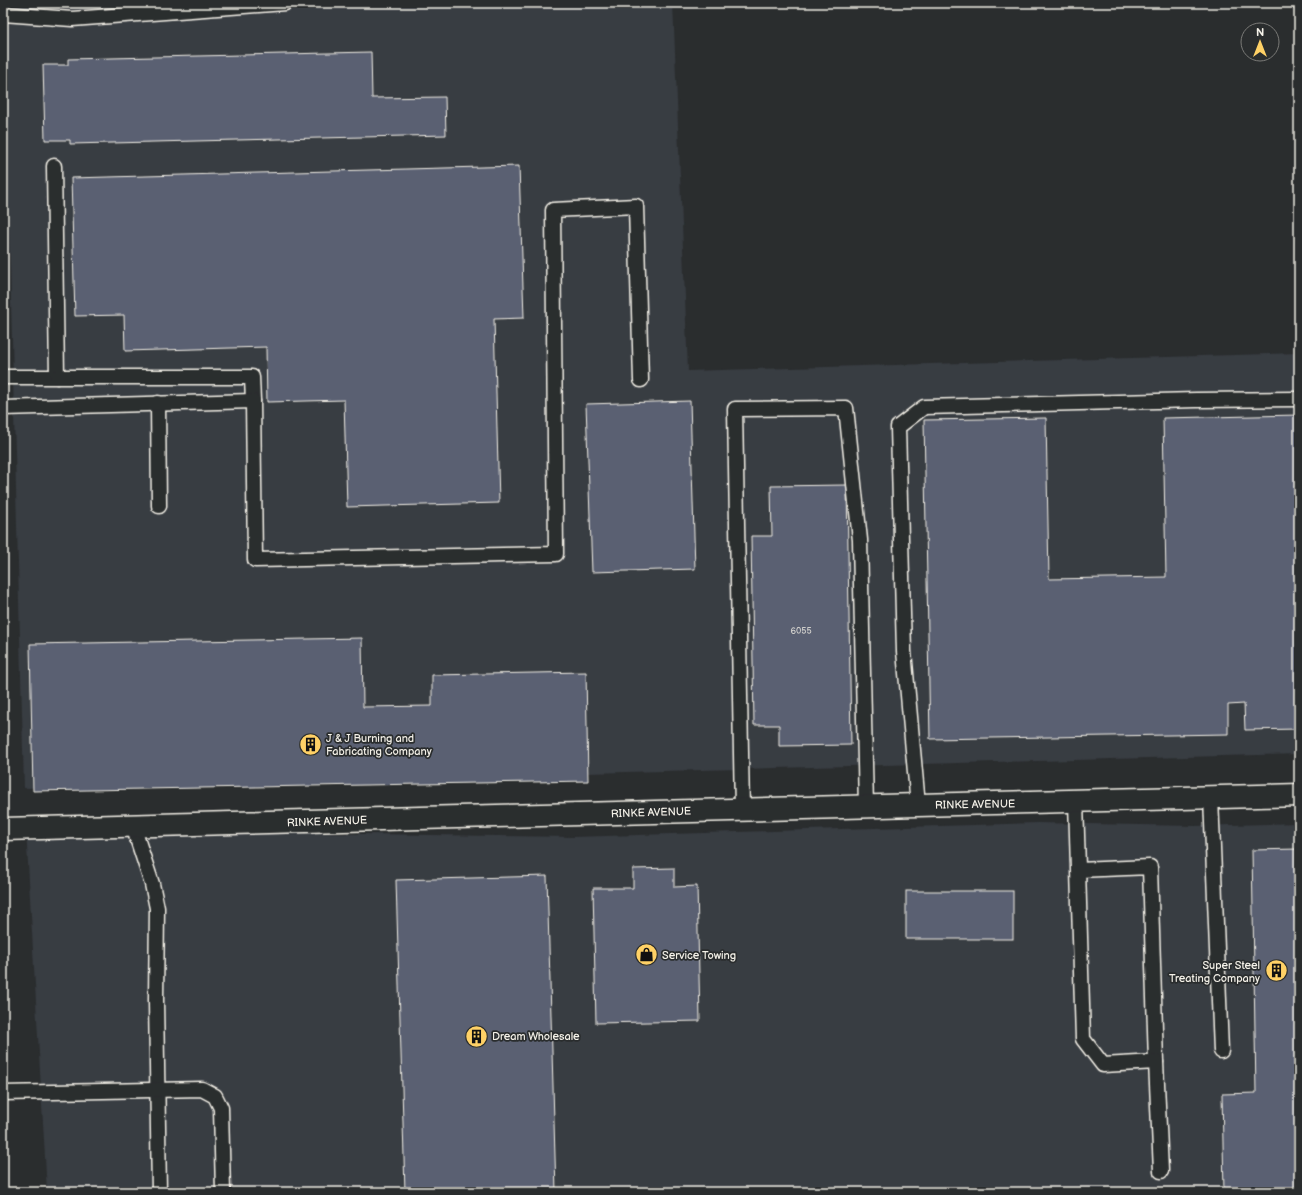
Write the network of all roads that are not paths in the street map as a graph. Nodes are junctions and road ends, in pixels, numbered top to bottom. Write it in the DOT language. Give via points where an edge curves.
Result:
graph roads {
  1 [pos="285,3"];
  2 [pos="3,14"];
  3 [pos="54,166"];
  4 [pos="3,377"];
  5 [pos="57,377"];
  6 [pos="641,380"];
  7 [pos="1299,399"];
  8 [pos="253,401"];
  9 [pos="158,403"];
  10 [pos="3,408"];
  11 [pos="159,506"];
  12 [pos="1299,795"];
  13 [pos="1211,797"];
  14 [pos="1076,801"];
  15 [pos="918,805"];
  16 [pos="866,807"];
  17 [pos="742,810"];
  18 [pos="133,826"];
  19 [pos="3,829"];
  20 [pos="1078,870"];
  21 [pos="1221,1051"];
  22 [pos="1156,1062"];
  23 [pos="158,1089"];
  24 [pos="3,1093"];
  25 [pos="1161,1171"];
  26 [pos="159,1192"];
  27 [pos="223,1192"];
  1 -- 2 [label="lane" via="72,19"];
  3 -- 5 [label="lane"];
  4 -- 5 [label="lane"];
  5 -- 8 [label="lane" via="252,377"];
  6 -- 8 [label="lane" via="636,206 553,210 556,554 255,560"];
  7 -- 15 [label="lane" via="924,407 898,427 904,651"];
  8 -- 9 [label="lane"];
  9 -- 10 [label="lane"];
  9 -- 11 [label="lane"];
  12 -- 13 [label="street, RINKE AVENUE"];
  13 -- 14 [label="street, RINKE AVENUE"];
  13 -- 21 [label="lane"];
  14 -- 15 [label="street, RINKE AVENUE"];
  14 -- 20 [label="lane"];
  15 -- 16 [label="street, RINKE AVENUE"];
  16 -- 17 [label="street, RINKE AVENUE"];
  16 -- 17 [label="lane" via="860,540 846,408 735,409"];
  17 -- 18 [label="street, RINKE AVENUE"];
  18 -- 19 [label="street, RINKE AVENUE"];
  18 -- 23 [label="lane" via="157,908"];
  20 -- 22 [label="lane" via="1082,1039 1103,1065"];
  20 -- 22 [label="lane" via="1150,867"];
  22 -- 25 [label="lane"];
  23 -- 24 [label="lane"];
  23 -- 26 [label="lane"];
  23 -- 27 [label="lane" via="202,1089 215,1096 221,1108"];
}
